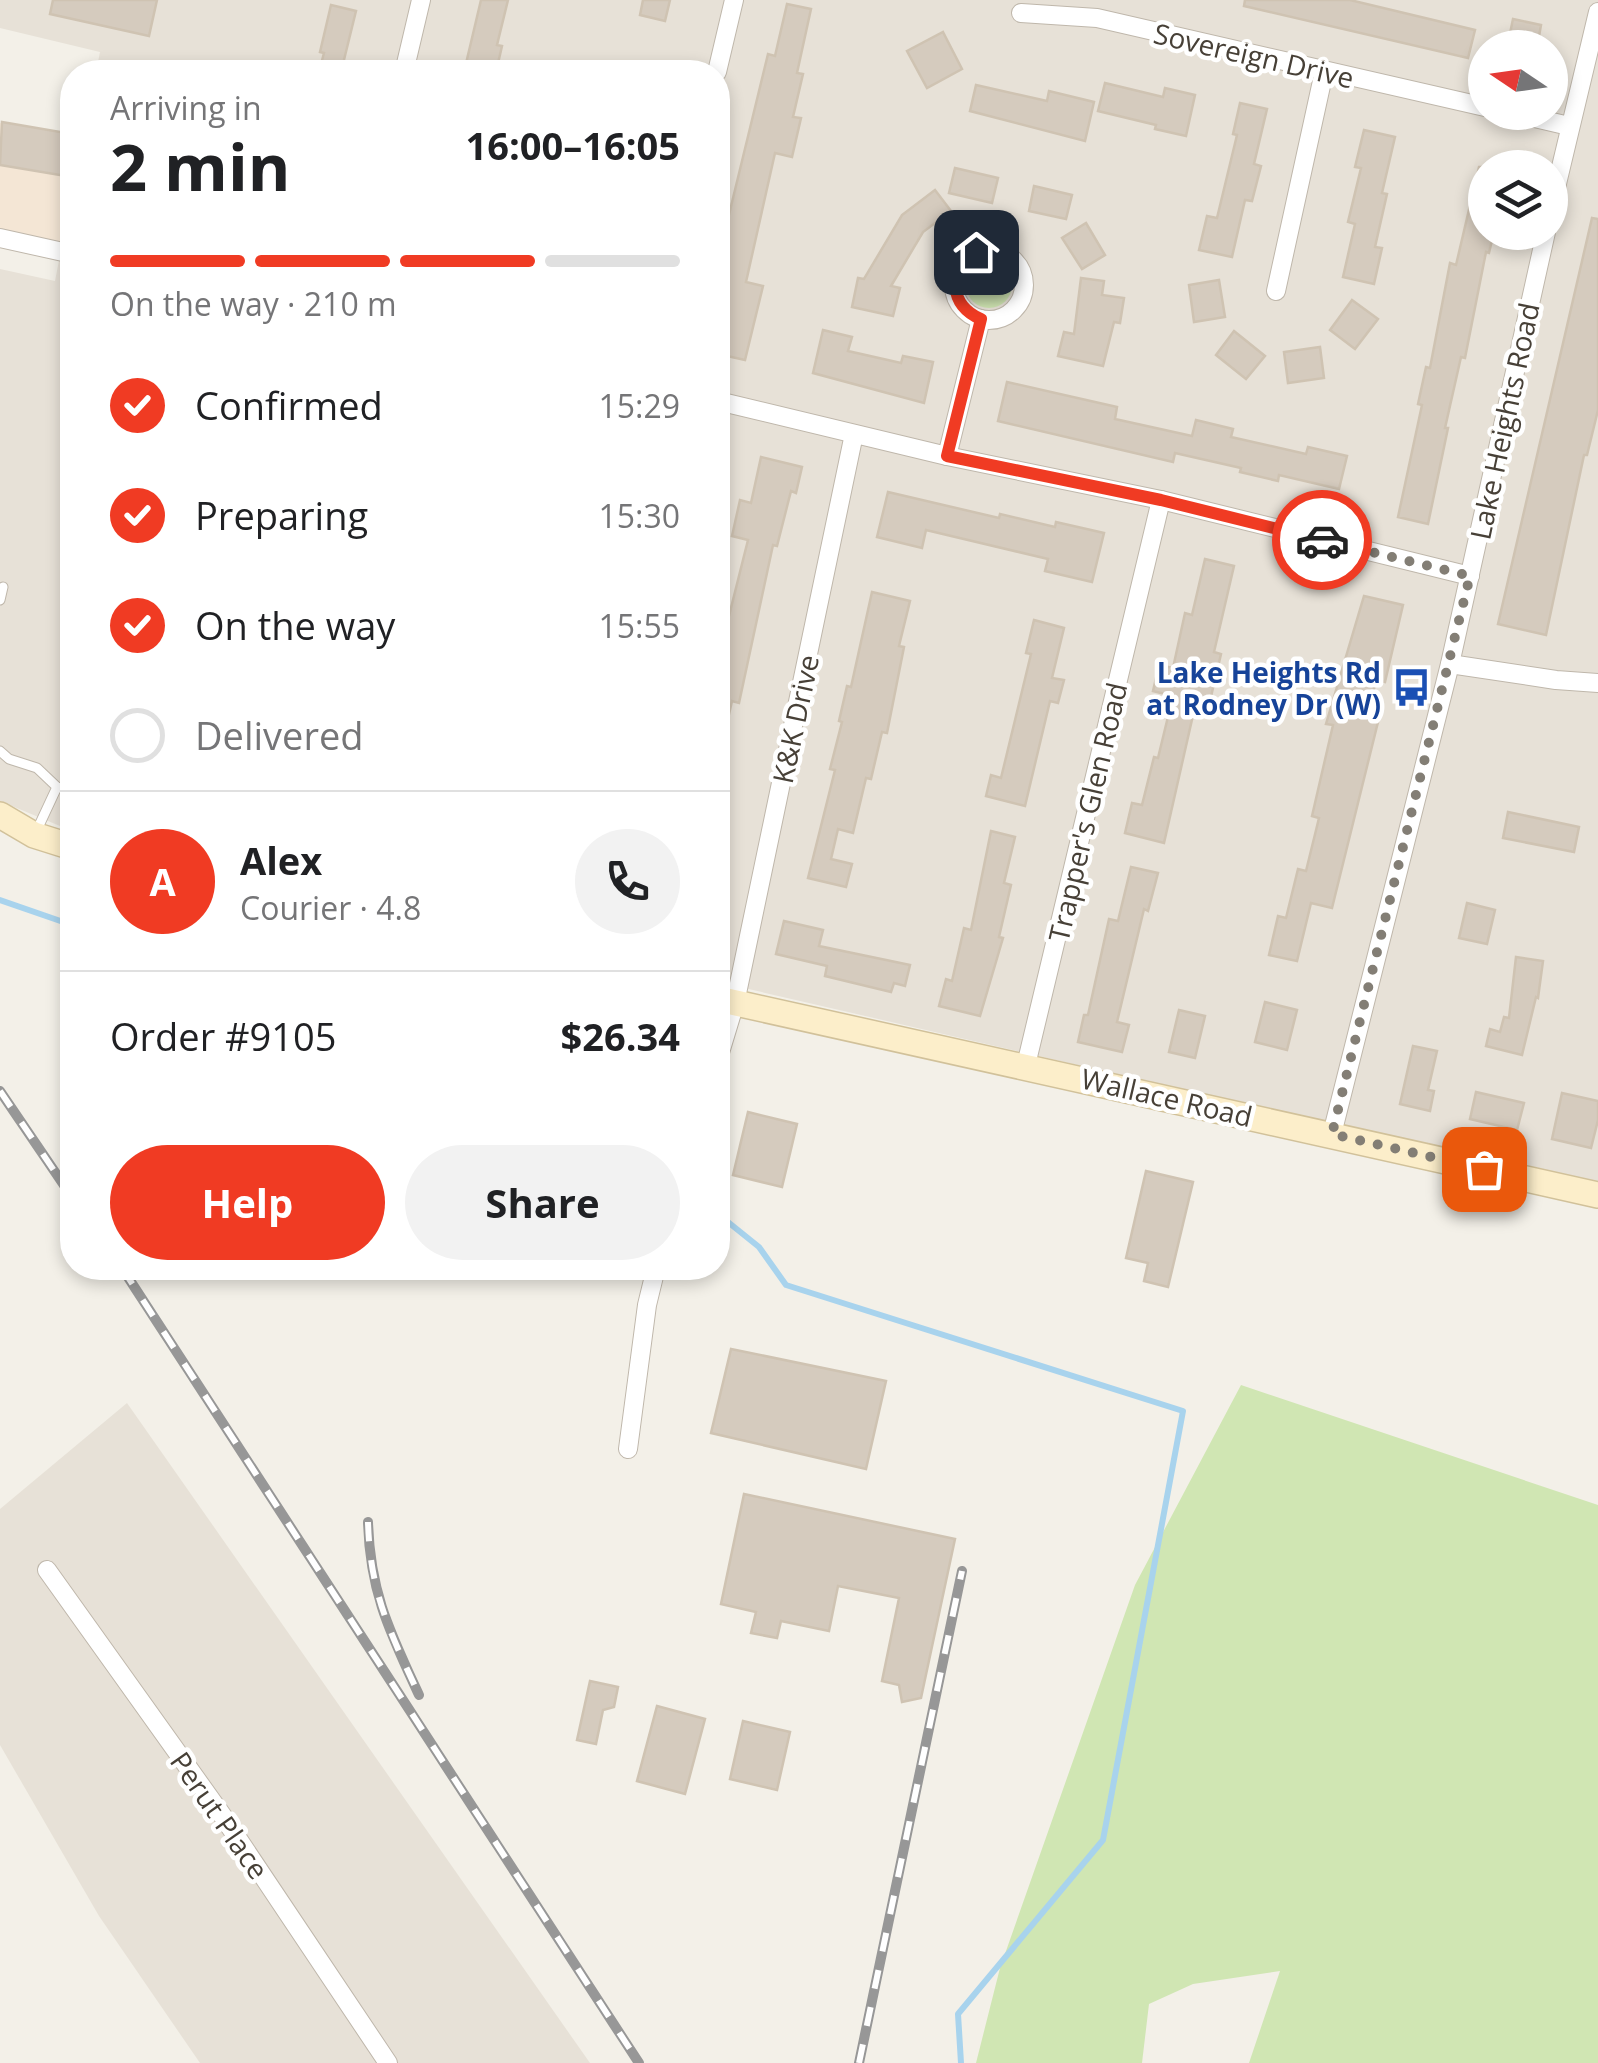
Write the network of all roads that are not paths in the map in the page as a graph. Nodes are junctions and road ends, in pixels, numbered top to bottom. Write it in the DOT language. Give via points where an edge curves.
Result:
graph roads {
  1 [pos="421,0"];
  2 [pos="734,0"];
  3 [pos="1598,12"];
  4 [pos="1022,14"];
  5 [pos="407,60"];
  6 [pos="721,60"];
  7 [pos="1324,72"];
  8 [pos="1468,103"];
  9 [pos="1569,126"];
  10 [pos="1564,150"];
  11 [pos="0,238"];
  12 [pos="1542,250"];
  13 [pos="60,251"];
  14 [pos="1276,291"];
  15 [pos="981,319"];
  16 [pos="730,404"];
  17 [pos="854,434"];
  18 [pos="947,456"];
  19 [pos="1161,500"];
  20 [pos="1470,576"];
  21 [pos="3,586"];
  22 [pos="0,600"];
  23 [pos="1450,664"];
  24 [pos="1598,683"];
  25 [pos="0,750"];
  26 [pos="57,787"];
  27 [pos="60,788"];
  28 [pos="0,814"];
  29 [pos="34,835"];
  30 [pos="60,843"];
  31 [pos="730,983"];
  32 [pos="730,1002"];
  33 [pos="1026,1065"];
  34 [pos="1332,1134"];
  35 [pos="1598,1195"];
  36 [pos="653,1280"];
  37 [pos="628,1449"];
  38 [pos="46,1570"];
  39 [pos="388,2063"];
  1 -- 5 [label="street"];
  2 -- 6 [label="street"];
  3 -- 9 [label="street"];
  4 -- 7 [label="street, Sovereign Drive" via="1097,18"];
  7 -- 8 [label="street, Sovereign Drive"];
  7 -- 14 [label="street"];
  9 -- 10 [label="street"];
  11 -- 13 [label="street"];
  12 -- 20 [label="street, Lake Heights Road"];
  15 -- 18 [label="street"];
  16 -- 17 [label="street"];
  17 -- 18 [label="street"];
  17 -- 31 [label="street, K&K Drive"];
  18 -- 19 [label="street"];
  19 -- 20 [label="street"];
  19 -- 33 [label="street, Trapper's Glen Road"];
  20 -- 23 [label="street, Lake Heights Road"];
  21 -- 22 [label="lane"];
  23 -- 24 [label="street"];
  23 -- 34 [label="street, Lake Heights Road"];
  25 -- 26 [label="lane" via="37,768"];
  26 -- 27 [label="lane"];
  26 -- 29 [label="lane"];
  28 -- 29 [label="street"];
  29 -- 30 [label="street"];
  32 -- 33 [label="street, Wallace Road"];
  33 -- 34 [label="street, Wallace Road"];
  34 -- 35 [label="street, Wallace Road"];
  36 -- 37 [label="street"];
  38 -- 39 [label="street, Perut Place"];
}
